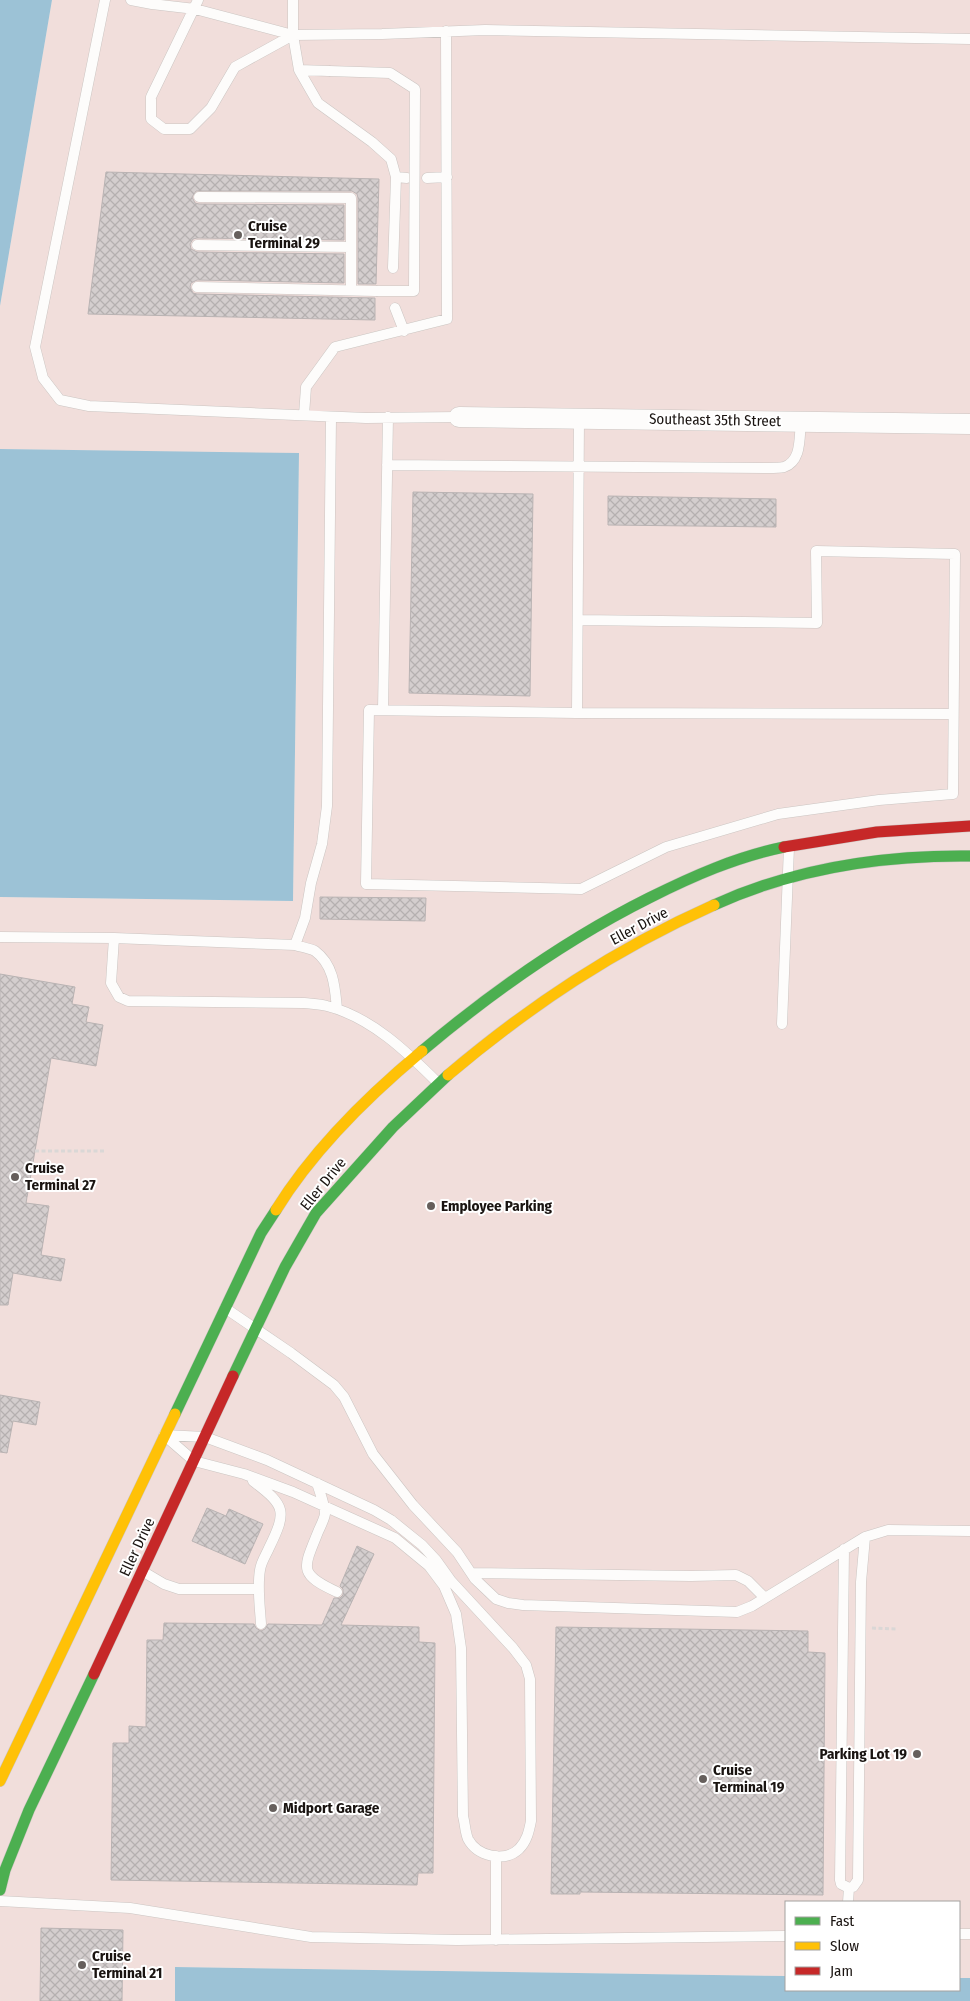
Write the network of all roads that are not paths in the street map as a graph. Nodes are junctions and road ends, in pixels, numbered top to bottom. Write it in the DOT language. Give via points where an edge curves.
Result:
graph roads {
  1 [pos="105,0"];
  2 [pos="131,0"];
  3 [pos="293,0"];
  4 [pos="197,4"];
  5 [pos="446,32"];
  6 [pos="293,35"];
  7 [pos="970,39"];
  8 [pos="299,70"];
  9 [pos="428,178"];
  10 [pos="447,178"];
  11 [pos="199,197"];
  12 [pos="197,245"];
  13 [pos="351,247"];
  14 [pos="393,268"];
  15 [pos="197,287"];
  16 [pos="351,290"];
  17 [pos="395,308"];
  18 [pos="404,331"];
  19 [pos="304,415"];
  20 [pos="331,417"];
  21 [pos="388,417"];
  22 [pos="459,417"];
  23 [pos="579,418"];
  24 [pos="801,422"];
  25 [pos="970,424"];
  26 [pos="388,465"];
  27 [pos="579,466"];
  28 [pos="578,620"];
  29 [pos="383,710"];
  30 [pos="577,713"];
  31 [pos="953,714"];
  32 [pos="968,826"];
  33 [pos="790,846"];
  34 [pos="970,856"];
  35 [pos="788,879"];
  36 [pos="0,937"];
  37 [pos="114,938"];
  38 [pos="295,945"];
  39 [pos="337,1010"];
  40 [pos="782,1024"];
  41 [pos="414,1059"];
  42 [pos="438,1084"];
  43 [pos="225,1308"];
  44 [pos="255,1328"];
  45 [pos="164,1435"];
  46 [pos="205,1437"];
  47 [pos="194,1461"];
  48 [pos="244,1474"];
  49 [pos="317,1483"];
  50 [pos="323,1506"];
  51 [pos="970,1531"];
  52 [pos="864,1537"];
  53 [pos="844,1549"];
  54 [pos="142,1571"];
  55 [pos="471,1573"];
  56 [pos="259,1589"];
  57 [pos="337,1592"];
  58 [pos="765,1598"];
  59 [pos="260,1624"];
  60 [pos="0,1781"];
  61 [pos="496,1856"];
  62 [pos="849,1888"];
  63 [pos="0,1890"];
  64 [pos="0,1901"];
  65 [pos="848,1901"];
  66 [pos="785,1936"];
  67 [pos="496,1940"];
  1 -- 19 [label="lane" via="35,347 42,378 60,400 89,406"];
  2 -- 4 [label="lane" via="152,4"];
  3 -- 6 [label="lane"];
  4 -- 6 [label="lane"];
  4 -- 6 [label="lane" via="151,97 150,119 164,129 190,129 211,108 235,67"];
  5 -- 6 [label="lane"];
  5 -- 7 [label="lane" via="485,30"];
  5 -- 10 [label="lane"];
  6 -- 8 [label="lane"];
  8 -- 14 [label="lane" via="318,103 372,142 391,159 402,178"];
  8 -- 16 [label="lane, bridge" via="390,73 415,89 414,290"];
  9 -- 10 [label="lane"];
  10 -- 18 [label="lane" via="447,319"];
  11 -- 13 [label="lane" via="351,198"];
  12 -- 13 [label="lane"];
  13 -- 16 [label="lane"];
  15 -- 16 [label="lane"];
  17 -- 18 [label="lane"];
  18 -- 19 [label="lane" via="335,347 306,387"];
  19 -- 20 [label="lane"];
  20 -- 21 [label="lane"];
  20 -- 38 [label="lane" via="326,806 319,858"];
  21 -- 22 [label="lane"];
  21 -- 26 [label="lane"];
  22 -- 23 [label="street, Southeast 35th Street"];
  23 -- 24 [label="street, Southeast 35th Street"];
  23 -- 27 [label="lane"];
  24 -- 25 [label="street, Southeast 35th Street"];
  24 -- 27 [label="lane" via="798,450 794,460 784,467"];
  26 -- 27 [label="lane"];
  26 -- 29 [label="lane"];
  27 -- 28 [label="lane"];
  28 -- 30 [label="lane"];
  28 -- 31 [label="lane" via="817,623 816,551 955,554"];
  29 -- 30 [label="lane"];
  29 -- 31 [label="lane" via="369,710 366,884 581,888 666,847 778,814 953,794"];
  30 -- 31 [label="lane"];
  32 -- 33 [label="street, Eller Drive" via="872,831"];
  33 -- 35 [label="lane"];
  33 -- 41 [label="street, Eller Drive" via="718,866 601,924 494,994"];
  34 -- 35 [label="street, Eller Drive" via="890,858 826,868"];
  35 -- 40 [label="lane"];
  35 -- 42 [label="street, Eller Drive" via="712,905 611,958 519,1018"];
  36 -- 37 [label="lane"];
  37 -- 38 [label="lane"];
  37 -- 39 [label="lane" via="111,983 119,998 128,1001 304,1003"];
  38 -- 39 [label="lane" via="314,951 330,967"];
  39 -- 41 [label="lane" via="378,1030"];
  41 -- 42 [label="lane"];
  41 -- 43 [label="street, Eller Drive" via="384,1084 298,1177 262,1233"];
  42 -- 44 [label="street, Eller Drive" via="408,1110 319,1210"];
  43 -- 44 [label="lane"];
  43 -- 45 [label="street, Eller Drive"];
  44 -- 46 [label="street, Eller Drive"];
  44 -- 55 [label="lane" via="334,1385 344,1397 378,1460 457,1552"];
  45 -- 46 [label="lane"];
  45 -- 47 [label="lane"];
  45 -- 60 [label="street, Eller Drive"];
  46 -- 47 [label="street, Eller Drive"];
  46 -- 49 [label="lane"];
  47 -- 48 [label="lane"];
  47 -- 54 [label="street, Eller Drive"];
  48 -- 50 [label="lane"];
  48 -- 56 [label="lane" via="271,1495 281,1514 281,1524 260,1570"];
  49 -- 50 [label="lane"];
  49 -- 61 [label="lane" via="374,1510 422,1545 526,1665 530,1678 531,1821 527,1838 518,1850"];
  50 -- 57 [label="lane" via="324,1519 306,1562 307,1571 312,1578"];
  50 -- 61 [label="lane" via="395,1538 429,1566 444,1586 456,1614 461,1648 463,1816 468,1838 478,1851"];
  51 -- 52 [label="lane" via="888,1530"];
  52 -- 53 [label="lane"];
  52 -- 62 [label="lane" via="858,1880"];
  53 -- 58 [label="lane"];
  53 -- 62 [label="lane" via="840,1880"];
  54 -- 56 [label="lane" via="179,1589"];
  54 -- 63 [label="street, Eller Drive" via="25,1818 4,1870"];
  55 -- 58 [label="lane" via="736,1575 748,1581"];
  55 -- 58 [label="lane" via="496,1599 524,1606 722,1613 737,1612"];
  56 -- 59 [label="lane"];
  61 -- 67 [label="lane"];
  62 -- 65 [label="lane"];
  64 -- 67 [label="lane" via="130,1908 311,1937"];
  66 -- 67 [label="lane"];
}
